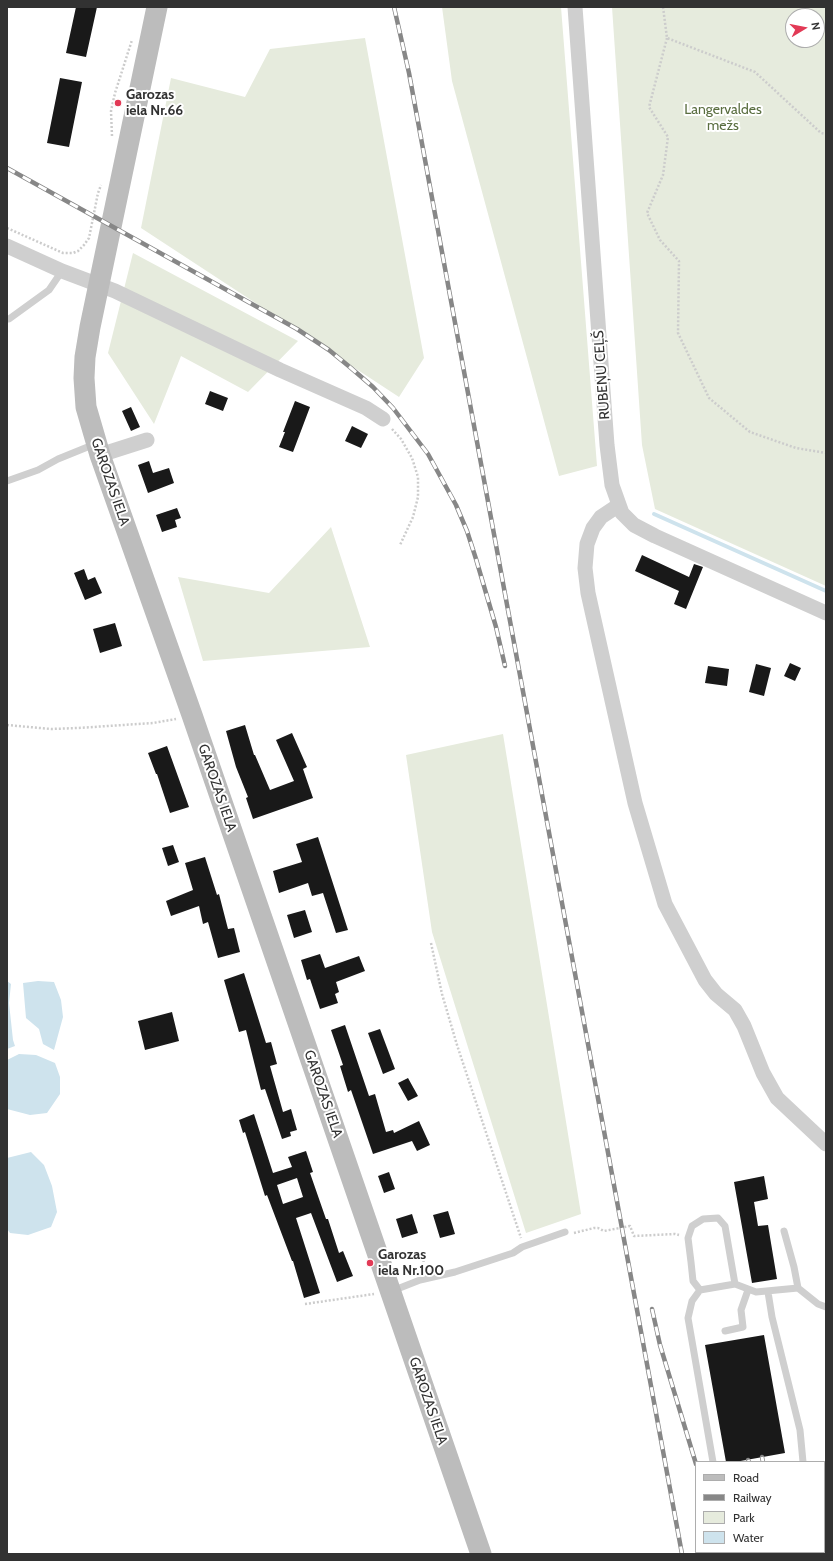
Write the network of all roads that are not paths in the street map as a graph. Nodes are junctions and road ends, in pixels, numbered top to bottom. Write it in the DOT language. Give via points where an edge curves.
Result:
graph roads {
  1 [pos="157,7"];
  2 [pos="575,7"];
  3 [pos="7,246"];
  4 [pos="62,271"];
  5 [pos="99,284"];
  6 [pos="7,319"];
  7 [pos="383,419"];
  8 [pos="147,440"];
  9 [pos="98,450"];
  10 [pos="7,480"];
  11 [pos="619,505"];
  12 [pos="826,613"];
  13 [pos="826,1144"];
  14 [pos="784,1231"];
  15 [pos="566,1232"];
  16 [pos="735,1284"];
  17 [pos="798,1288"];
  18 [pos="700,1290"];
  19 [pos="748,1290"];
  20 [pos="391,1291"];
  21 [pos="768,1292"];
  22 [pos="826,1307"];
  23 [pos="725,1331"];
  24 [pos="713,1461"];
  25 [pos="803,1461"];
  26 [pos="481,1554"];
  1 -- 5 [label="main road, GAROZAS IELA"];
  2 -- 11 [label="street, RUBEŅU CEĻŠ" via="607,445 612,485"];
  3 -- 4 [label="street"];
  4 -- 5 [label="street"];
  4 -- 6 [label="lane" via="49,290"];
  5 -- 7 [label="street" via="366,408"];
  5 -- 9 [label="main road, GAROZAS IELA" via="85,357 84,378 86,407"];
  8 -- 9 [label="street"];
  9 -- 10 [label="lane" via="58,459 38,470"];
  9 -- 20 [label="main road, GAROZAS IELA"];
  11 -- 12 [label="street, RUBEŅU CEĻŠ" via="622,513 644,531"];
  11 -- 13 [label="street" via="601,517 593,528 587,544 585,568 588,593 635,803 665,904 705,980 716,994 735,1010 777,1098"];
  14 -- 17 [label="lane"];
  15 -- 20 [label="lane" via="512,1253"];
  16 -- 18 [label="lane"];
  16 -- 18 [label="lane" via="725,1226 718,1218 703,1219 692,1226 688,1238 693,1281"];
  16 -- 19 [label="lane"];
  17 -- 21 [label="lane"];
  17 -- 22 [label="lane" via="818,1304"];
  18 -- 24 [label="lane" via="692,1301 688,1318"];
  19 -- 21 [label="lane"];
  19 -- 23 [label="lane" via="741,1310 743,1327"];
  20 -- 26 [label="main road, GAROZAS IELA"];
  21 -- 25 [label="lane" via="800,1430"];
}
